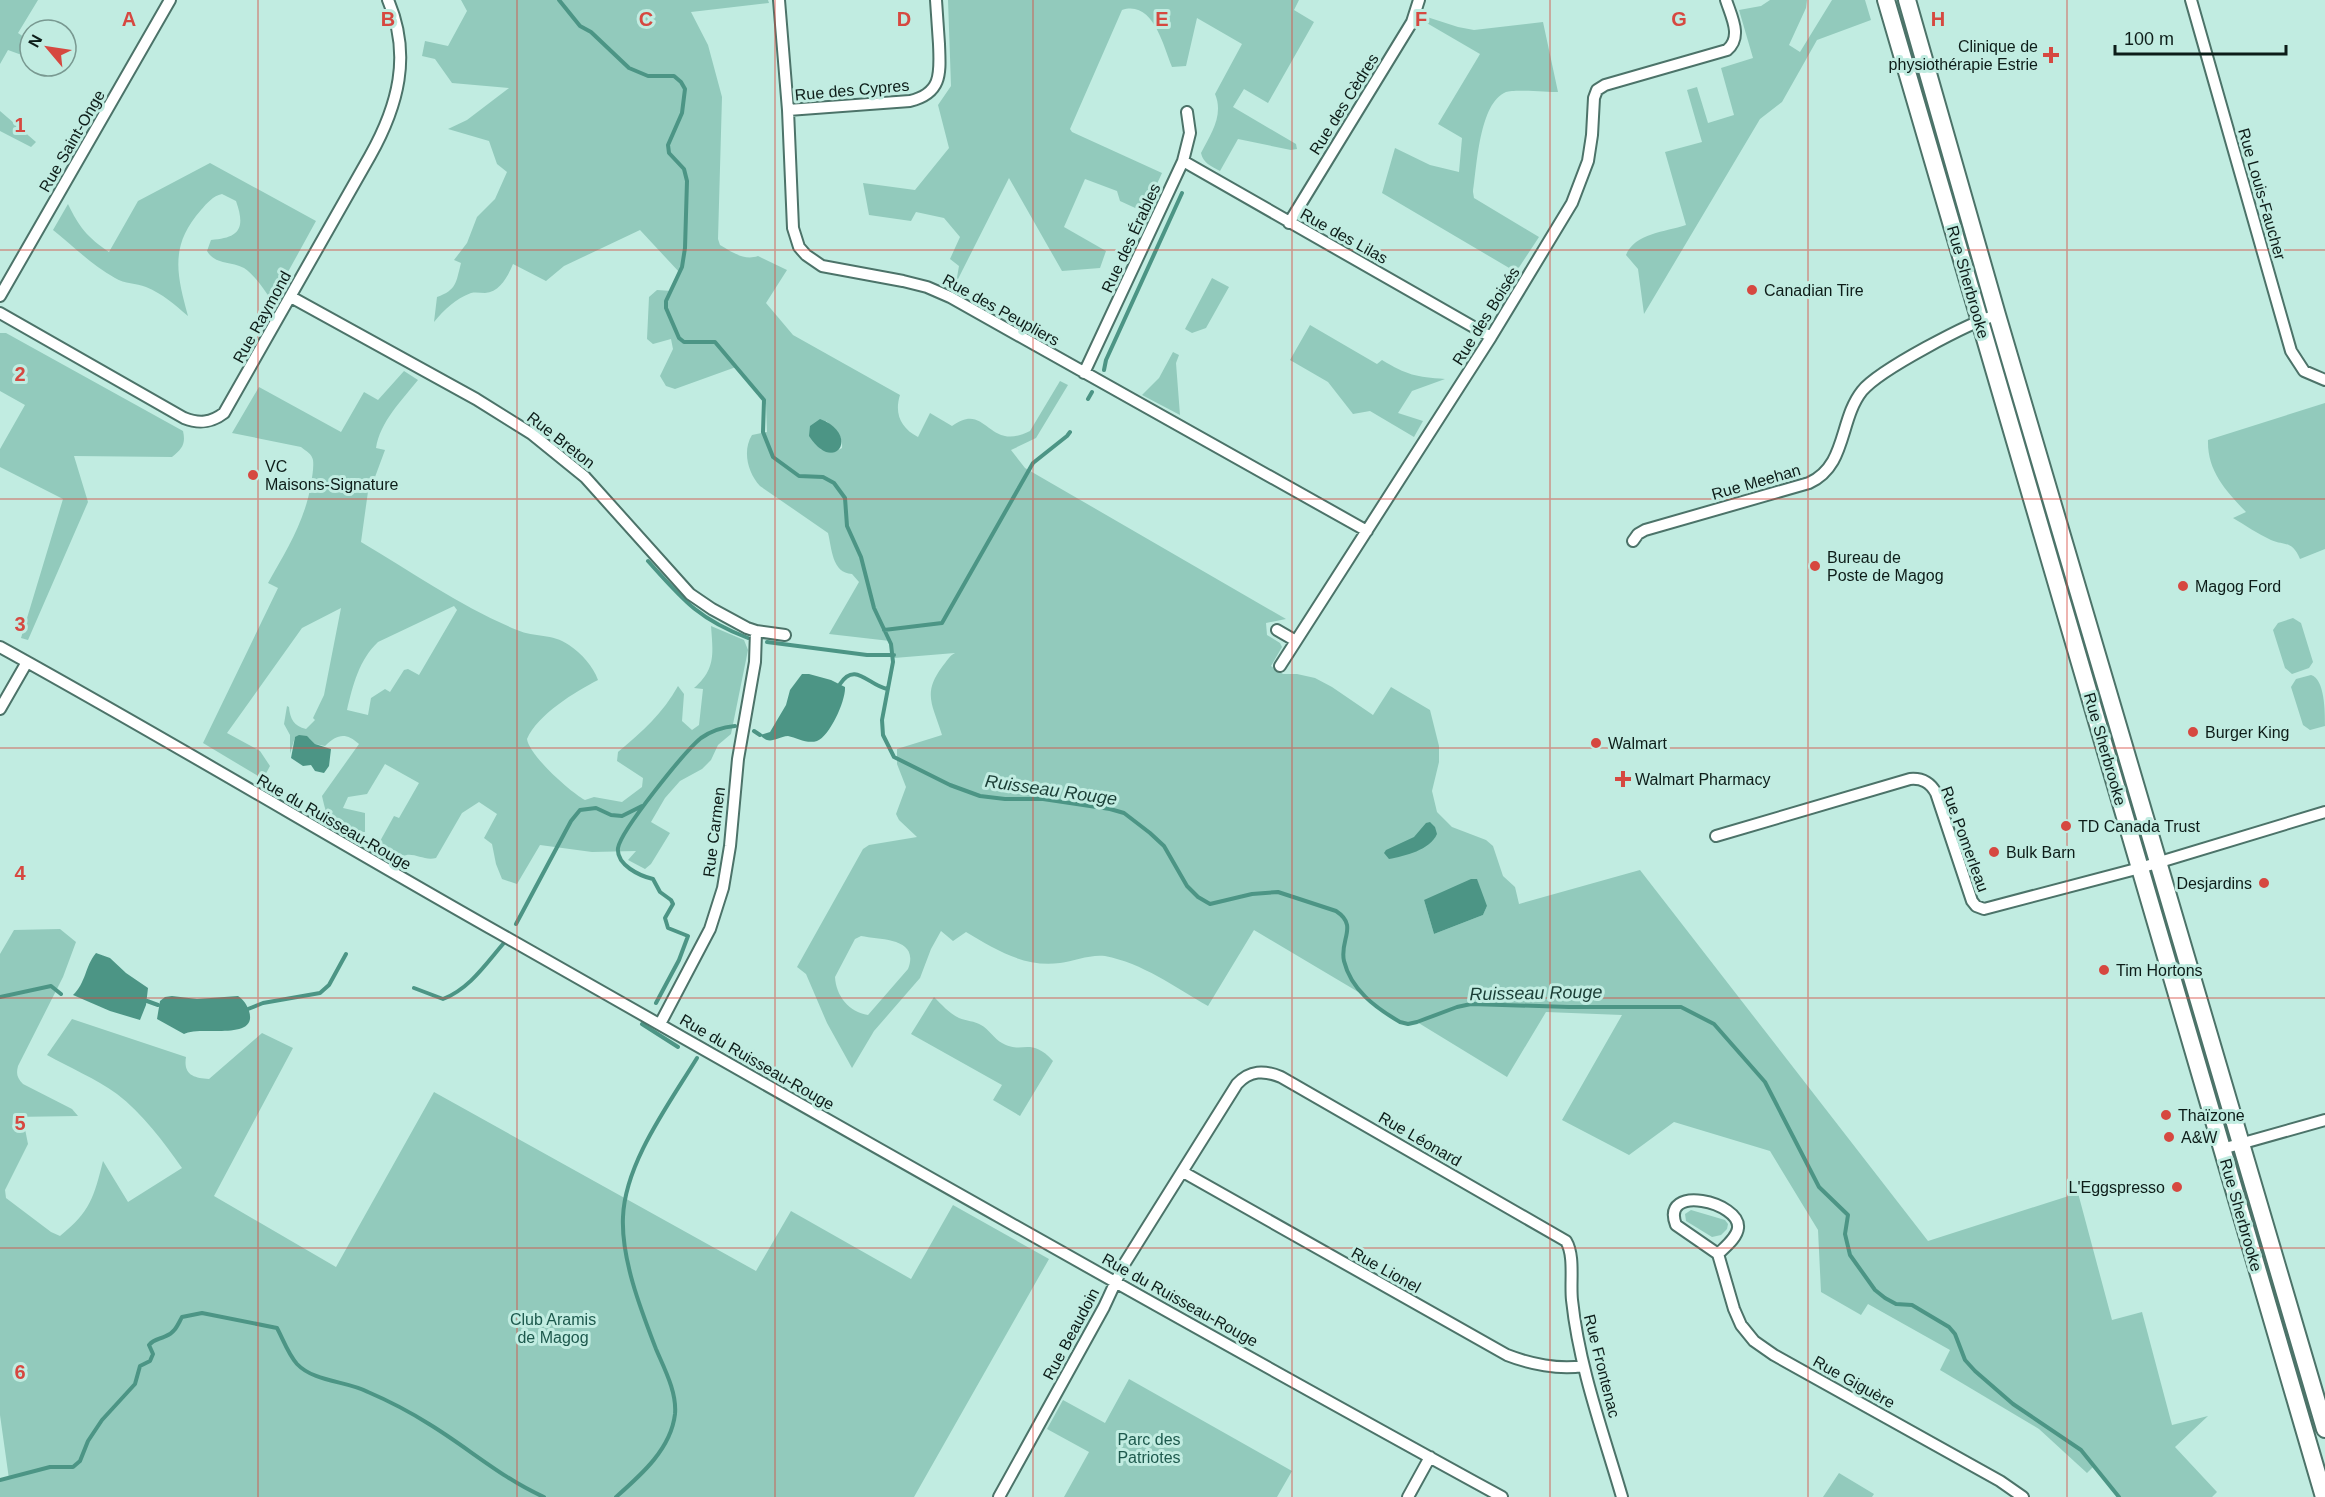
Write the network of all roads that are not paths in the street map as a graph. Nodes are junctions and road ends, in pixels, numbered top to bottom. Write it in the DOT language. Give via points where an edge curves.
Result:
graph roads {
  1 [pos="170,0"];
  2 [pos="388,0"];
  3 [pos="779,0"];
  4 [pos="936,0"];
  5 [pos="1419,0"];
  6 [pos="1726,0"];
  7 [pos="1886,0"];
  8 [pos="1907,0"];
  9 [pos="2191,0"];
  10 [pos="788,110"];
  11 [pos="1188,111"];
  12 [pos="1183,161"];
  13 [pos="1289,222"];
  14 [pos="0,296"];
  15 [pos="291,297"];
  16 [pos="0,313"];
  17 [pos="1997,315"];
  18 [pos="1979,320"];
  19 [pos="1491,337"];
  20 [pos="1084,373"];
  21 [pos="2325,380"];
  22 [pos="1367,531"];
  23 [pos="1633,541"];
  24 [pos="1277,630"];
  25 [pos="756,631"];
  26 [pos="785,635"];
  27 [pos="1296,641"];
  28 [pos="0,647"];
  29 [pos="27,662"];
  30 [pos="1280,666"];
  31 [pos="0,709"];
  32 [pos="2325,812"];
  33 [pos="1716,837"];
  34 [pos="2160,862"];
  35 [pos="2140,868"];
  36 [pos="660,1024"];
  37 [pos="1255,1072"];
  38 [pos="2325,1120"];
  39 [pos="2242,1144"];
  40 [pos="2222,1149"];
  41 [pos="1183,1172"];
  42 [pos="1566,1241"];
  43 [pos="1718,1254"];
  44 [pos="1116,1282"];
  45 [pos="1583,1366"];
  46 [pos="2325,1428"];
  47 [pos="1430,1457"];
  48 [pos="2007,1486"];
  49 [pos="999,1497"];
  50 [pos="1408,1497"];
  51 [pos="1502,1497"];
  52 [pos="1622,1497"];
  53 [pos="2001,1497"];
  54 [pos="2023,1497"];
  55 [pos="2324,1497"];
  1 -- 14 [label="street, Rue Saint-Onge"];
  2 -- 15 [label="street, Rue Raymond" via="396,23 400,60 391,115"];
  3 -- 10 [label="street, Rue des Peupliers"];
  4 -- 10 [label="street, Rue des Cypres" via="940,75 926,95 910,101"];
  5 -- 13 [label="street, Rue des Cèdres" via="1412,22"];
  6 -- 19 [label="street, Rue des Boisés" via="1736,34 1726,50 1598,90 1588,161 1579,190"];
  7 -- 18 [label="main road, Rue Sherbrooke"];
  8 -- 17 [label="main road, Rue Sherbrooke"];
  9 -- 21 [label="street, Rue Louis-Faucher" via="2291,351 2304,370"];
  10 -- 20 [label="street, Rue des Peupliers" via="794,228 799,247 806,255 822,266 939,292"];
  11 -- 12 [label="street, Rue des Érables" via="1190,133"];
  12 -- 13 [label="street, Rue des Lilas"];
  12 -- 20 [label="street, Rue des Érables"];
  13 -- 19 [label="street, Rue des Lilas"];
  15 -- 16 [label="street, Rue Raymond" via="229,406 217,418 201,422 184,418"];
  15 -- 25 [label="street, Rue Breton" via="532,434 585,477 690,594"];
  17 -- 18 [label="street, Rue Meehan"];
  17 -- 34 [label="main road, Rue Sherbrooke"];
  18 -- 23 [label="street, Rue Meehan" via="1909,358 1866,387 1857,399 1834,462 1821,477 1645,530"];
  18 -- 35 [label="main road, Rue Sherbrooke"];
  19 -- 22 [label="street, Rue des Boisés"];
  20 -- 22 [label="street, Rue des Peupliers"];
  22 -- 27 [label="street, Rue des Boisés"];
  24 -- 27 [label="street"];
  25 -- 26 [label="street, Rue Breton"];
  25 -- 36 [label="street, Rue Carmen" via="723,888 710,929"];
  27 -- 30 [label="street, Rue des Boisés"];
  28 -- 29 [label="street, Rue du Ruisseau-Rouge"];
  29 -- 31 [label="street"];
  29 -- 36 [label="street, Rue du Ruisseau-Rouge"];
  32 -- 34 [label="street, Rue Pomerleau"];
  33 -- 35 [label="street, Rue Pomerleau" via="1917,779 1936,792 1972,901 1980,909"];
  34 -- 35 [label="street, Rue Pomerleau"];
  34 -- 39 [label="main road, Rue Sherbrooke"];
  35 -- 40 [label="main road, Rue Sherbrooke"];
  36 -- 44 [label="street, Rue du Ruisseau-Rouge"];
  37 -- 41 [label="street, Rue Beaudoin" via="1237,1084"];
  37 -- 42 [label="street, Rue Léonard" via="1281,1077"];
  38 -- 39 [label="street"];
  39 -- 40 [label="street"];
  39 -- 46 [label="main road, Rue Sherbrooke"];
  40 -- 55 [label="main road, Rue Sherbrooke"];
  41 -- 44 [label="street, Rue Beaudoin"];
  41 -- 45 [label="street, Rue Lionel" via="1507,1355 1538,1364"];
  42 -- 45 [label="street, Rue Frontenac" via="1570,1249 1574,1324"];
  43 -- 43 [label="street" via="1677,1227 1673,1217 1678,1204 1698,1201 1735,1215 1737,1233"];
  43 -- 48 [label="street, Rue Giguère" via="1736,1314 1754,1341"];
  44 -- 47 [label="street, Rue du Ruisseau-Rouge"];
  44 -- 49 [label="street, Rue Beaudoin"];
  45 -- 52 [label="street, Rue Frontenac"];
  47 -- 50 [label="street"];
  47 -- 51 [label="street, Rue du Ruisseau-Rouge"];
  48 -- 53 [label="street"];
  48 -- 54 [label="street, Rue Giguère"];
}
